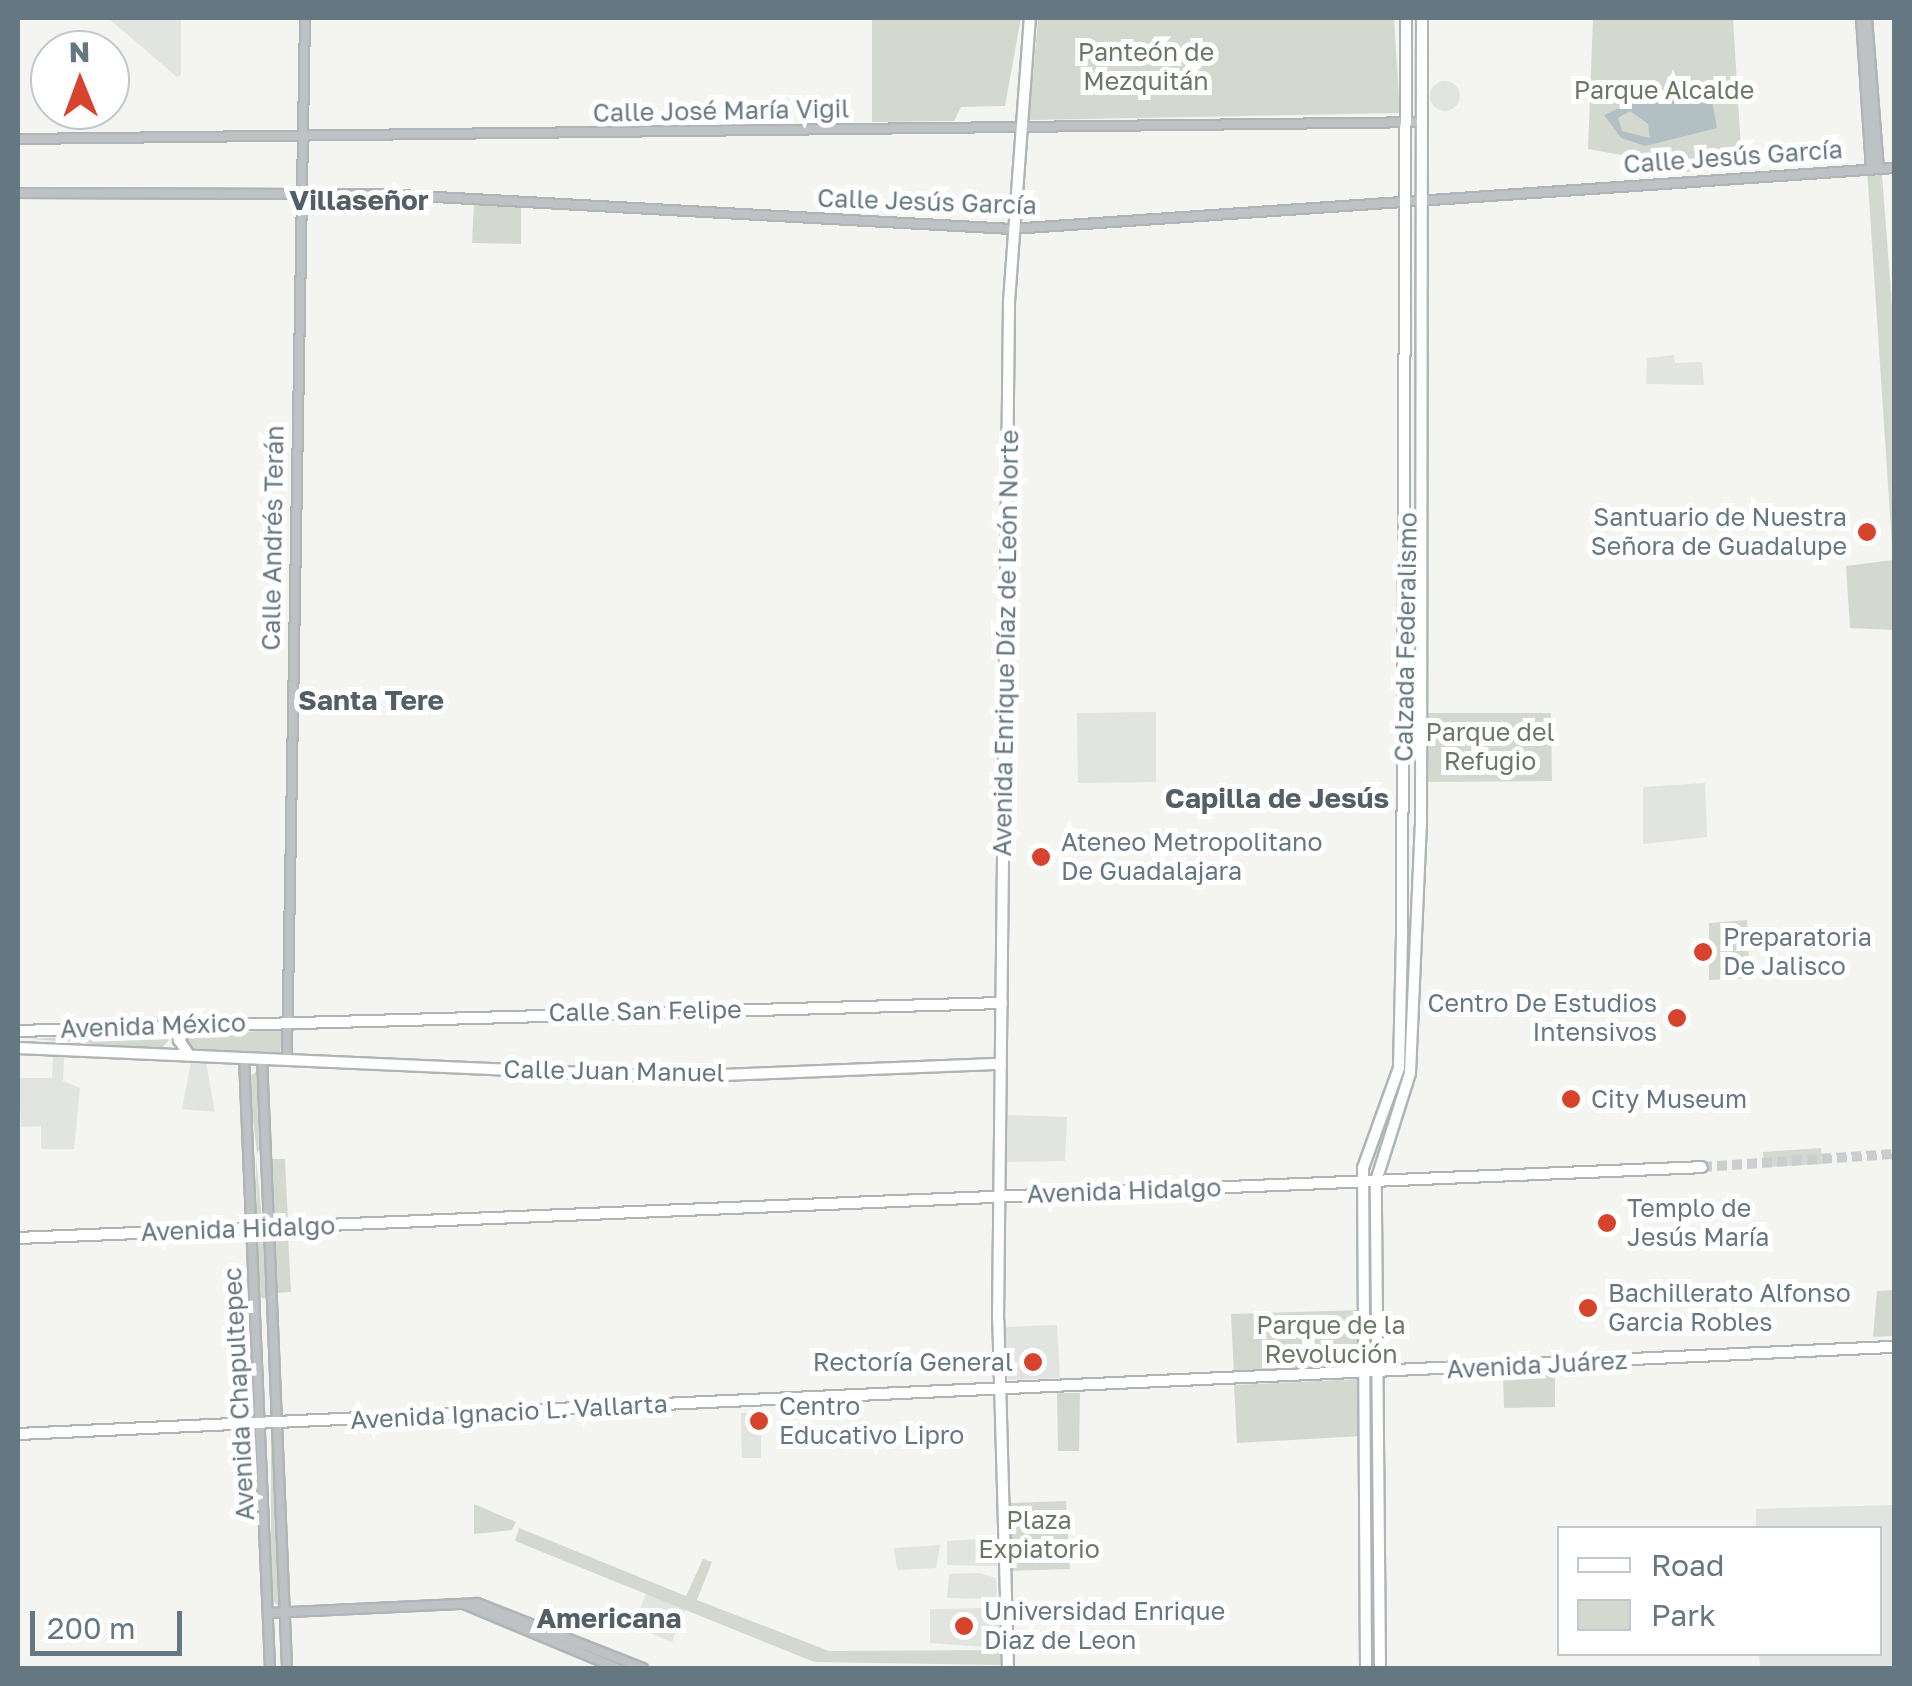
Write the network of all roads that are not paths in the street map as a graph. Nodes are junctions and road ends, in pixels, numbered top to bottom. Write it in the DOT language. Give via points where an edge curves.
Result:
graph roads {
  1 [pos="305,18"];
  2 [pos="1030,18"];
  3 [pos="1406,18"];
  4 [pos="1422,18"];
  5 [pos="1864,18"];
  6 [pos="1413,122"];
  7 [pos="1426,122"];
  8 [pos="1020,126"];
  9 [pos="301,136"];
  10 [pos="18,139"];
  11 [pos="1894,168"];
  12 [pos="1875,169"];
  13 [pos="298,191"];
  14 [pos="18,193"];
  15 [pos="1426,202"];
  16 [pos="1412,203"];
  17 [pos="1011,230"];
  18 [pos="1002,1002"];
  19 [pos="288,1020"];
  20 [pos="162,1026"];
  21 [pos="189,1026"];
  22 [pos="19,1031"];
  23 [pos="20,1048"];
  24 [pos="160,1054"];
  25 [pos="192,1055"];
  26 [pos="244,1058"];
  27 [pos="262,1058"];
  28 [pos="288,1059"];
  29 [pos="1001,1064"];
  30 [pos="245,1076"];
  31 [pos="263,1076"];
  32 [pos="1702,1168"];
  33 [pos="1376,1181"];
  34 [pos="1362,1182"];
  35 [pos="1000,1194"];
  36 [pos="269,1228"];
  37 [pos="251,1229"];
  38 [pos="18,1238"];
  39 [pos="1894,1347"];
  40 [pos="1378,1374"];
  41 [pos="1363,1375"];
  42 [pos="1000,1390"];
  43 [pos="280,1422"];
  44 [pos="262,1423"];
  45 [pos="18,1434"];
  46 [pos="463,1604"];
  47 [pos="286,1612"];
  48 [pos="268,1613"];
  49 [pos="270,1668"];
  50 [pos="287,1668"];
  51 [pos="617,1668"];
  52 [pos="643,1668"];
  53 [pos="1008,1668"];
  54 [pos="1366,1668"];
  55 [pos="1380,1668"];
  1 -- 9 [label="street, Calle Andrés Terán"];
  2 -- 8 [label="main road, Avenida Enrique Díaz de León Norte"];
  3 -- 6 [label="main road, Calzada Federalismo"];
  4 -- 7 [label="main road, Calzada Federalismo"];
  5 -- 12 [label="street"];
  6 -- 7 [label="street, Calle José María Vigil"];
  6 -- 8 [label="street, Calle José María Vigil"];
  6 -- 16 [label="main road, Calzada Federalismo"];
  7 -- 15 [label="main road, Calzada Federalismo"];
  8 -- 9 [label="street, Calle José María Vigil"];
  8 -- 17 [label="main road, Avenida Enrique Díaz de León Norte"];
  9 -- 10 [label="street, Calle José María Vigil"];
  9 -- 13 [label="street, Calle Andrés Terán"];
  11 -- 12 [label="street, Calle Jesús García"];
  12 -- 15 [label="street, Calle Jesús García"];
  13 -- 14 [label="street, Calle Jesús García"];
  13 -- 17 [label="street, Calle Jesús García"];
  13 -- 19 [label="street, Calle Andrés Terán"];
  15 -- 16 [label="street, Calle Jesús García"];
  15 -- 33 [label="main road, Calzada Federalismo" via="1412,1055"];
  16 -- 17 [label="street, Calle Jesús García"];
  16 -- 34 [label="main road, Calzada Federalismo" via="1400,1055"];
  17 -- 18 [label="main road, Avenida Enrique Díaz de León Norte"];
  18 -- 19 [label="main road, Calle San Felipe"];
  18 -- 29 [label="main road, Avenida Enrique Díaz de León Norte"];
  19 -- 21 [label="main road, Avenida México"];
  19 -- 28 [label="street, Calle Andrés Terán"];
  20 -- 21 [label="main road, Avenida México"];
  20 -- 22 [label="main road, Avenida México"];
  20 -- 24 [label="main road" via="172,1039"];
  21 -- 25 [label="main road" via="179,1044"];
  22 -- 23 [label="main road"];
  23 -- 24 [label="main road, Avenida México"];
  24 -- 25 [label="main road, Avenida México"];
  25 -- 26 [label="main road, Avenida México"];
  26 -- 27 [label="main road, Avenida México"];
  26 -- 30 [label="street, Avenida Chapultepec"];
  27 -- 28 [label="main road, Avenida México"];
  27 -- 31 [label="street, Avenida Chapultepec"];
  28 -- 29 [label="main road, Calle Juan Manuel" via="673,1077"];
  29 -- 35 [label="main road, Avenida Enrique Díaz de León Norte"];
  30 -- 31 [label="street"];
  30 -- 37 [label="street, Avenida Chapultepec"];
  31 -- 36 [label="street, Avenida Chapultepec"];
  32 -- 33 [label="main road, Avenida Hidalgo"];
  33 -- 34 [label="main road, Avenida Hidalgo"];
  33 -- 40 [label="main road, Calzada Federalismo"];
  34 -- 35 [label="main road, Avenida Hidalgo"];
  34 -- 41 [label="main road, Calzada Federalismo"];
  35 -- 36 [label="main road, Avenida Hidalgo"];
  35 -- 42 [label="main road, Avenida Enrique Díaz de León Norte"];
  36 -- 37 [label="main road, Avenida Hidalgo"];
  36 -- 43 [label="street, Avenida Chapultepec"];
  37 -- 38 [label="main road, Avenida Hidalgo"];
  37 -- 44 [label="street, Avenida Chapultepec"];
  39 -- 40 [label="main road, Avenida Juárez"];
  40 -- 41 [label="main road, Avenida Juárez"];
  40 -- 55 [label="main road, Calzada Federalismo"];
  41 -- 42 [label="main road, Avenida Juárez"];
  41 -- 54 [label="main road, Calzada Federalismo"];
  42 -- 43 [label="main road, Avenida Ignacio L. Vallarta"];
  42 -- 53 [label="main road, Avenida Enrique Díaz de León Norte"];
  43 -- 44 [label="main road, Avenida Ignacio L. Vallarta"];
  43 -- 47 [label="street, Avenida Chapultepec"];
  44 -- 45 [label="main road, Avenida Ignacio L. Vallarta"];
  44 -- 48 [label="street, Avenida Chapultepec"];
  46 -- 47 [label="street"];
  46 -- 51 [label="street"];
  46 -- 52 [label="street"];
  47 -- 48 [label="street"];
  47 -- 50 [label="street, Avenida Chapultepec"];
  48 -- 49 [label="street, Avenida Chapultepec"];
}
